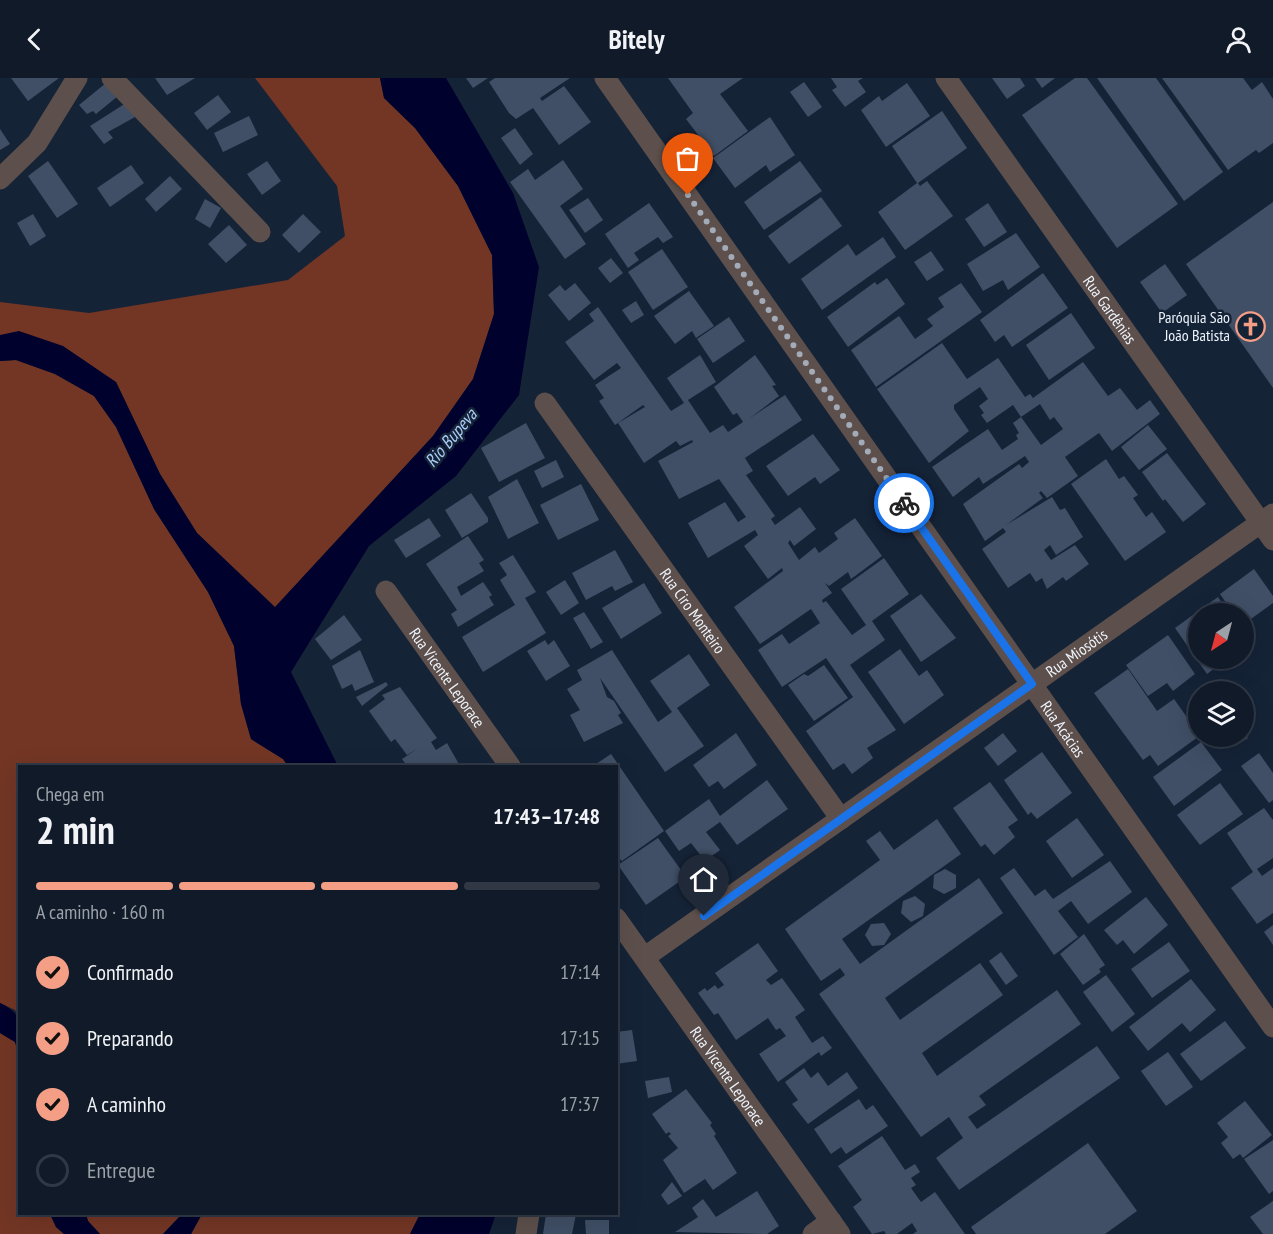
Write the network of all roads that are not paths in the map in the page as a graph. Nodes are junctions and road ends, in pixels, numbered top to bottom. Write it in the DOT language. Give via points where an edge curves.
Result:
graph roads {
  1 [pos="77,78"];
  2 [pos="112,78"];
  3 [pos="605,78"];
  4 [pos="946,78"];
  5 [pos="0,179"];
  6 [pos="260,232"];
  7 [pos="545,403"];
  8 [pos="1269,526"];
  9 [pos="386,591"];
  10 [pos="1032,684"];
  11 [pos="509,765"];
  12 [pos="841,819"];
  13 [pos="618,921"];
  14 [pos="645,957"];
  15 [pos="1273,1027"];
  16 [pos="529,1215"];
  17 [pos="836,1228"];
  18 [pos="526,1234"];
  19 [pos="813,1234"];
  1 -- 5 [label="street" via="36,143"];
  2 -- 6 [label="street"];
  3 -- 10 [label="street, Rua Acácias"];
  4 -- 8 [label="street, Rua Gardênias"];
  7 -- 12 [label="street, Rua Ciro Monteiro"];
  8 -- 10 [label="street, Rua Miosótis"];
  9 -- 11 [label="street, Rua Vicente Leporace"];
  10 -- 12 [label="street, Rua Miosótis"];
  10 -- 15 [label="street, Rua Acácias"];
  12 -- 14 [label="street, Rua Miosótis"];
  13 -- 14 [label="street, Rua Vicente Leporace"];
  14 -- 17 [label="street, Rua Vicente Leporace"];
  16 -- 18 [label="street"];
  17 -- 19 [label="street"];
}
